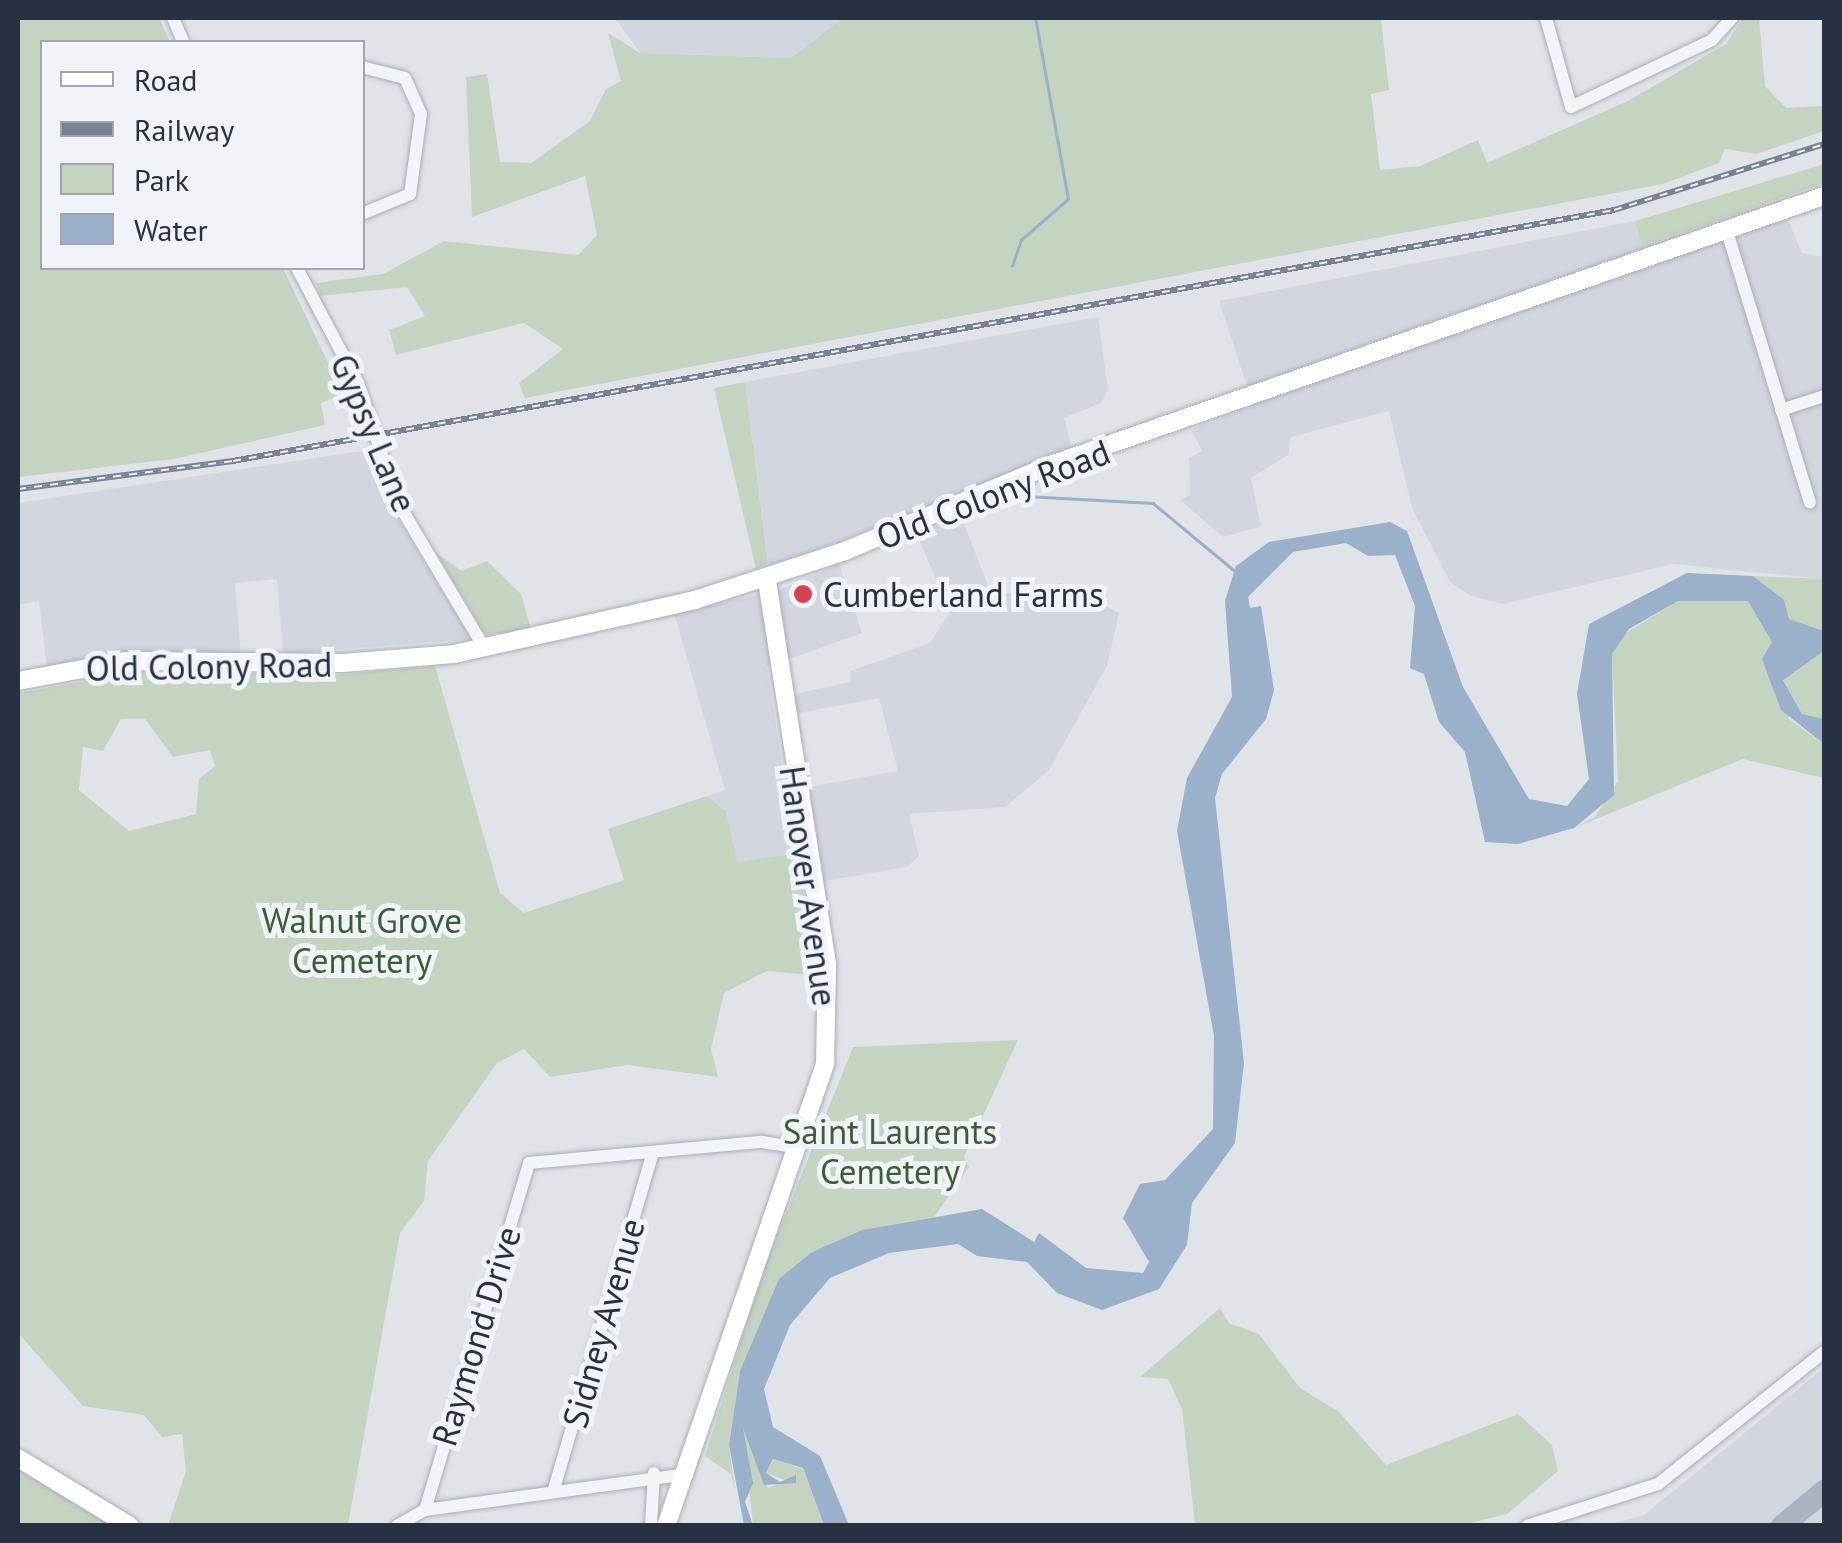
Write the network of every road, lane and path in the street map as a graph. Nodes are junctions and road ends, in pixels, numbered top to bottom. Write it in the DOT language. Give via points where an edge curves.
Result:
graph roads {
  1 [pos="1546,18"];
  2 [pos="1732,18"];
  3 [pos="365,68"];
  4 [pos="1824,196"];
  5 [pos="365,213"];
  6 [pos="1726,228"];
  7 [pos="298,270"];
  8 [pos="1824,396"];
  9 [pos="1781,410"];
  10 [pos="1810,502"];
  11 [pos="767,580"];
  12 [pos="485,649"];
  13 [pos="18,682"];
  14 [pos="798,1148"];
  15 [pos="652,1155"];
  16 [pos="1824,1352"];
  17 [pos="18,1458"];
  18 [pos="654,1473"];
  19 [pos="688,1474"];
  20 [pos="553,1492"];
  21 [pos="424,1510"];
  22 [pos="130,1526"];
  23 [pos="398,1526"];
  24 [pos="651,1526"];
  25 [pos="666,1526"];
  26 [pos="1528,1526"];
  1 -- 2 [label="street" via="1570,107 1696,49"];
  3 -- 5 [label="street" via="405,78 421,114 410,194"];
  4 -- 6 [label="main road, Old Colony Road"];
  6 -- 9 [label="street"];
  6 -- 11 [label="main road, Old Colony Road" via="1053,464"];
  7 -- 12 [label="street, Gypsy Lane" via="362,392 398,503"];
  8 -- 9 [label="street"];
  9 -- 10 [label="street"];
  11 -- 12 [label="main road, Old Colony Road"];
  11 -- 14 [label="main road, Hanover Avenue" via="831,1006 826,1063"];
  12 -- 13 [label="main road, Old Colony Road" via="343,664 126,661"];
  14 -- 15 [label="street" via="762,1142"];
  14 -- 19 [label="main road, Hanover Avenue"];
  15 -- 20 [label="street, Sidney Avenue"];
  15 -- 21 [label="street, Raymond Drive" via="529,1163"];
  16 -- 26 [label="street" via="1658,1484"];
  17 -- 22 [label="main road"];
  18 -- 19 [label="street"];
  18 -- 20 [label="street"];
  18 -- 24 [label="street"];
  19 -- 25 [label="main road, Hanover Avenue"];
  20 -- 21 [label="street"];
  21 -- 23 [label="street"];
}
